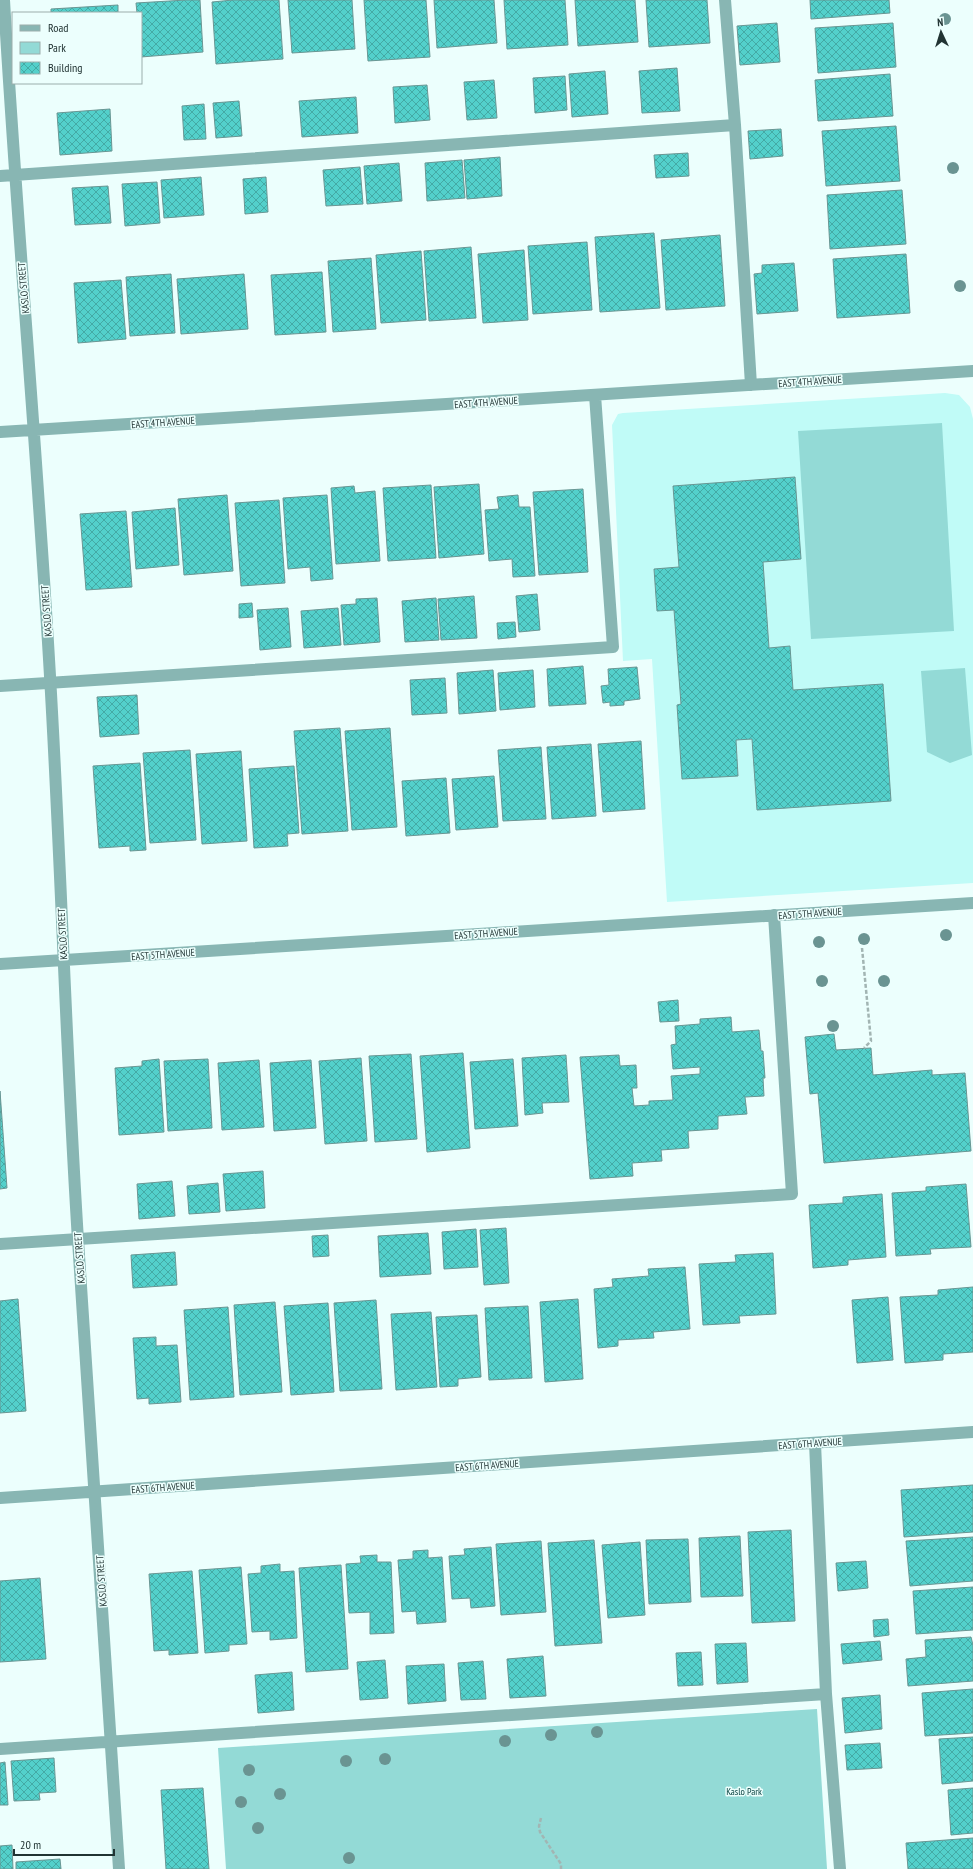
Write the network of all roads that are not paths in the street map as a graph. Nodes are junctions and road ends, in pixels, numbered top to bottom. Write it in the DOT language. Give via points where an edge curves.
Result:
graph roads {
  1 [pos="4,0"];
  2 [pos="725,0"];
  3 [pos="735,125"];
  4 [pos="14,175"];
  5 [pos="0,176"];
  6 [pos="973,371"];
  7 [pos="751,385"];
  8 [pos="595,395"];
  9 [pos="34,430"];
  10 [pos="0,432"];
  11 [pos="50,682"];
  12 [pos="0,686"];
  13 [pos="973,903"];
  14 [pos="774,915"];
  15 [pos="63,960"];
  16 [pos="0,964"];
  17 [pos="78,1239"];
  18 [pos="0,1244"];
  19 [pos="973,1432"];
  20 [pos="815,1443"];
  21 [pos="95,1492"];
  22 [pos="0,1498"];
  23 [pos="826,1694"];
  24 [pos="111,1742"];
  25 [pos="0,1749"];
  26 [pos="119,1869"];
  27 [pos="840,1869"];
  1 -- 4 [label="street, KASLO STREET"];
  2 -- 3 [label="street"];
  3 -- 4 [label="street"];
  3 -- 7 [label="street"];
  4 -- 5 [label="street"];
  4 -- 9 [label="street, KASLO STREET"];
  6 -- 7 [label="street, EAST 4TH AVENUE"];
  7 -- 8 [label="street, EAST 4TH AVENUE"];
  8 -- 9 [label="street, EAST 4TH AVENUE"];
  8 -- 11 [label="street" via="613,647"];
  9 -- 10 [label="street, EAST 4TH AVENUE"];
  9 -- 11 [label="street, KASLO STREET"];
  11 -- 12 [label="street"];
  11 -- 15 [label="street, KASLO STREET"];
  13 -- 14 [label="street, EAST 5TH AVENUE"];
  14 -- 15 [label="street, EAST 5TH AVENUE"];
  14 -- 17 [label="street" via="792,1194"];
  15 -- 16 [label="street, EAST 5TH AVENUE"];
  15 -- 17 [label="street, KASLO STREET"];
  17 -- 18 [label="street"];
  17 -- 21 [label="street, KASLO STREET"];
  19 -- 20 [label="street, EAST 6TH AVENUE"];
  20 -- 21 [label="street, EAST 6TH AVENUE"];
  20 -- 23 [label="street"];
  21 -- 22 [label="street, EAST 6TH AVENUE"];
  21 -- 24 [label="street, KASLO STREET"];
  23 -- 24 [label="street"];
  23 -- 27 [label="street"];
  24 -- 25 [label="street"];
  24 -- 26 [label="street, KASLO STREET"];
}
